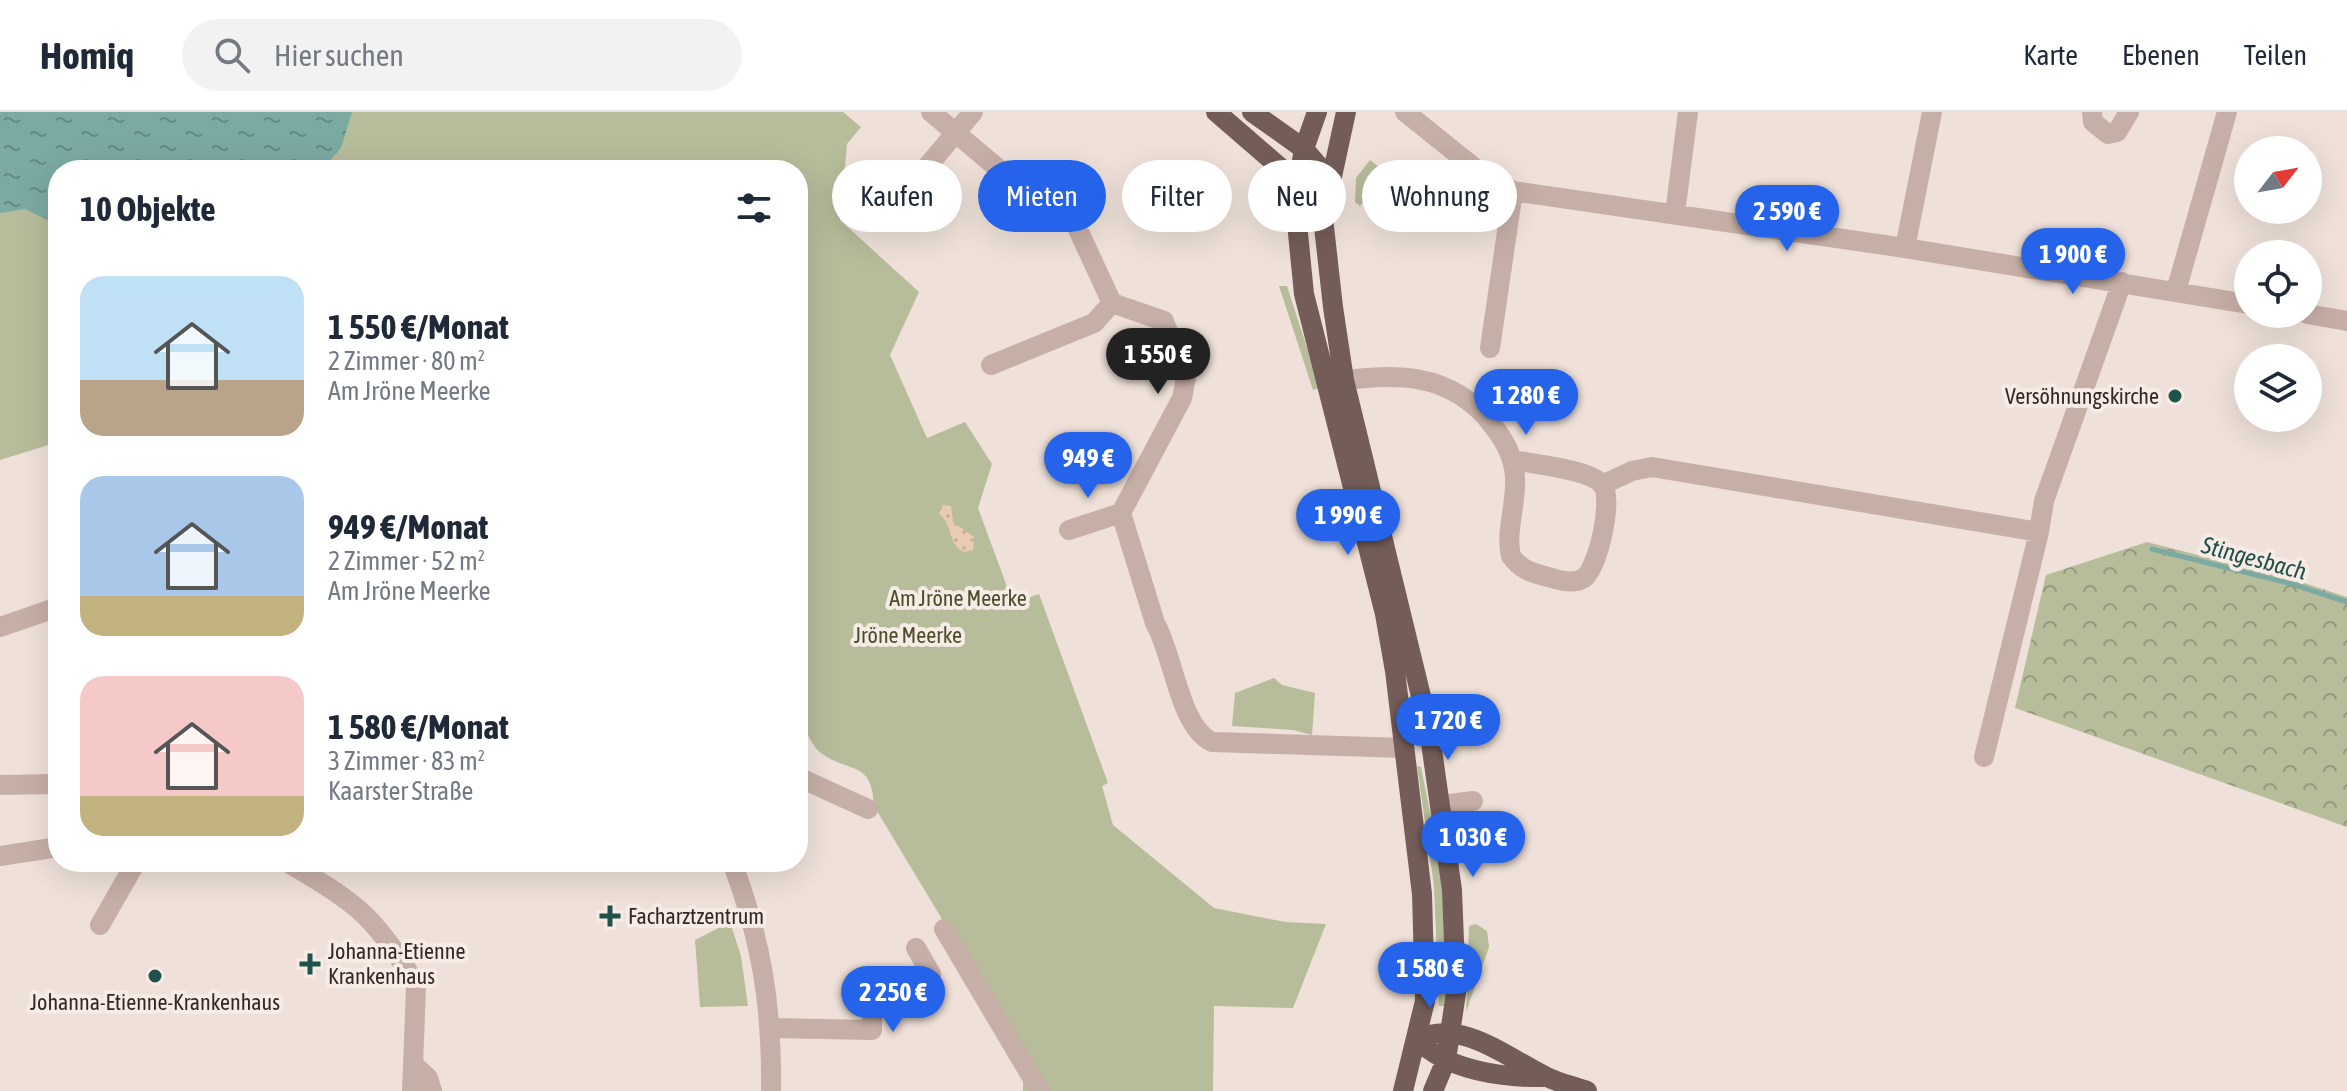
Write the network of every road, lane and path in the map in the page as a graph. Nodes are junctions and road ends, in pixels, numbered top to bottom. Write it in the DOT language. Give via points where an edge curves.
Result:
graph roads {
  1 [pos="931,112"];
  2 [pos="973,112"];
  3 [pos="1216,112"];
  4 [pos="1252,112"];
  5 [pos="1317,112"];
  6 [pos="1346,112"];
  7 [pos="1405,112"];
  8 [pos="1688,112"];
  9 [pos="1932,112"];
  10 [pos="2092,112"];
  11 [pos="2129,112"];
  12 [pos="2227,112"];
  13 [pos="955,133"];
  14 [pos="1304,149"];
  15 [pos="932,160"];
  16 [pos="1272,160"];
  17 [pos="1302,160"];
  18 [pos="1313,160"];
  19 [pos="1334,160"];
  20 [pos="1465,160"];
  21 [pos="1517,192"];
  22 [pos="1675,214"];
  23 [pos="1297,232"];
  24 [pos="1324,232"];
  25 [pos="1507,232"];
  26 [pos="1905,248"];
  27 [pos="2122,282"];
  28 [pos="2176,291"];
  29 [pos="2234,301"];
  30 [pos="1112,303"];
  31 [pos="2322,317"];
  32 [pos="2347,321"];
  33 [pos="1490,348"];
  34 [pos="991,365"];
  35 [pos="1336,382"];
  36 [pos="1513,460"];
  37 [pos="1602,485"];
  38 [pos="1121,513"];
  39 [pos="1069,530"];
  40 [pos="2039,532"];
  41 [pos="48,610"];
  42 [pos="0,627"];
  43 [pos="1404,748"];
  44 [pos="1984,757"];
  45 [pos="808,782"];
  46 [pos="48,784"];
  47 [pos="0,785"];
  48 [pos="1473,801"];
  49 [pos="868,809"];
  50 [pos="1444,815"];
  51 [pos="48,849"];
  52 [pos="0,856"];
  53 [pos="130,872"];
  54 [pos="304,872"];
  55 [pos="735,872"];
  56 [pos="100,925"];
  57 [pos="944,929"];
  58 [pos="916,948"];
  59 [pos="772,1028"];
  60 [pos="1452,1032"];
  61 [pos="1417,1039"];
  62 [pos="1446,1060"];
  63 [pos="413,1064"];
  64 [pos="1546,1077"];
  65 [pos="412,1091"];
  66 [pos="432,1091"];
  67 [pos="771,1091"];
  68 [pos="1040,1091"];
  69 [pos="1403,1091"];
  70 [pos="1433,1091"];
  71 [pos="1587,1091"];
  1 -- 13 [label="street"];
  2 -- 13 [label="street"];
  3 -- 16 [label="main road"];
  4 -- 14 [label="main road"];
  5 -- 14 [label="main road"];
  6 -- 19 [label="main road"];
  7 -- 20 [label="street"];
  8 -- 22 [label="street"];
  9 -- 26 [label="street"];
  10 -- 11 [label="street" via="2093,122 2108,134 2117,132"];
  12 -- 28 [label="street"];
  13 -- 15 [label="street"];
  13 -- 30 [label="street" via="1014,182 1074,221"];
  14 -- 17 [label="main road"];
  14 -- 18 [label="main road"];
  21 -- 22 [label="street"];
  22 -- 26 [label="street"];
  23 -- 35 [label="main road" via="1304,294"];
  24 -- 35 [label="main road"];
  25 -- 33 [label="street"];
  26 -- 27 [label="street"];
  27 -- 28 [label="street"];
  27 -- 40 [label="street" via="2044,501"];
  28 -- 29 [label="street"];
  30 -- 34 [label="street" via="1094,323"];
  30 -- 38 [label="street" via="1164,321 1186,378 1182,398"];
  31 -- 32 [label="street"];
  35 -- 36 [label="street" via="1402,376 1440,383 1481,410"];
  35 -- 43 [label="main road" via="1385,614"];
  35 -- 50 [label="main road" via="1418,677"];
  36 -- 37 [label="street" via="1591,476"];
  36 -- 37 [label="street" via="1509,548 1516,563 1535,574 1573,582 1590,571 1608,501"];
  37 -- 40 [label="street" via="1652,467"];
  38 -- 39 [label="street"];
  38 -- 43 [label="street" via="1155,623 1192,724 1202,737 1212,742"];
  40 -- 44 [label="street"];
  41 -- 42 [label="street"];
  43 -- 50 [label="main road" via="1416,749 1423,757"];
  43 -- 61 [label="main road" via="1424,941 1425,1001"];
  45 -- 49 [label="street"];
  46 -- 47 [label="street"];
  48 -- 50 [label="street"];
  50 -- 60 [label="main road" via="1456,944"];
  51 -- 52 [label="street"];
  53 -- 56 [label="street"];
  54 -- 63 [label="street" via="352,901 388,938 416,988"];
  55 -- 59 [label="street" via="756,932"];
  57 -- 68 [label="street"];
  58 -- 59 [label="street" via="931,974 872,1013 872,1030"];
  59 -- 67 [label="street"];
  60 -- 61 [label="main road" via="1435,1031"];
  60 -- 62 [label="main road"];
  60 -- 64 [label="main road"];
  61 -- 62 [label="main road"];
  61 -- 69 [label="main road"];
  62 -- 64 [label="main road" via="1515,1078"];
  62 -- 70 [label="main road"];
  63 -- 65 [label="street"];
  63 -- 66 [label="street" via="424,1072"];
  64 -- 71 [label="main road"];
}
